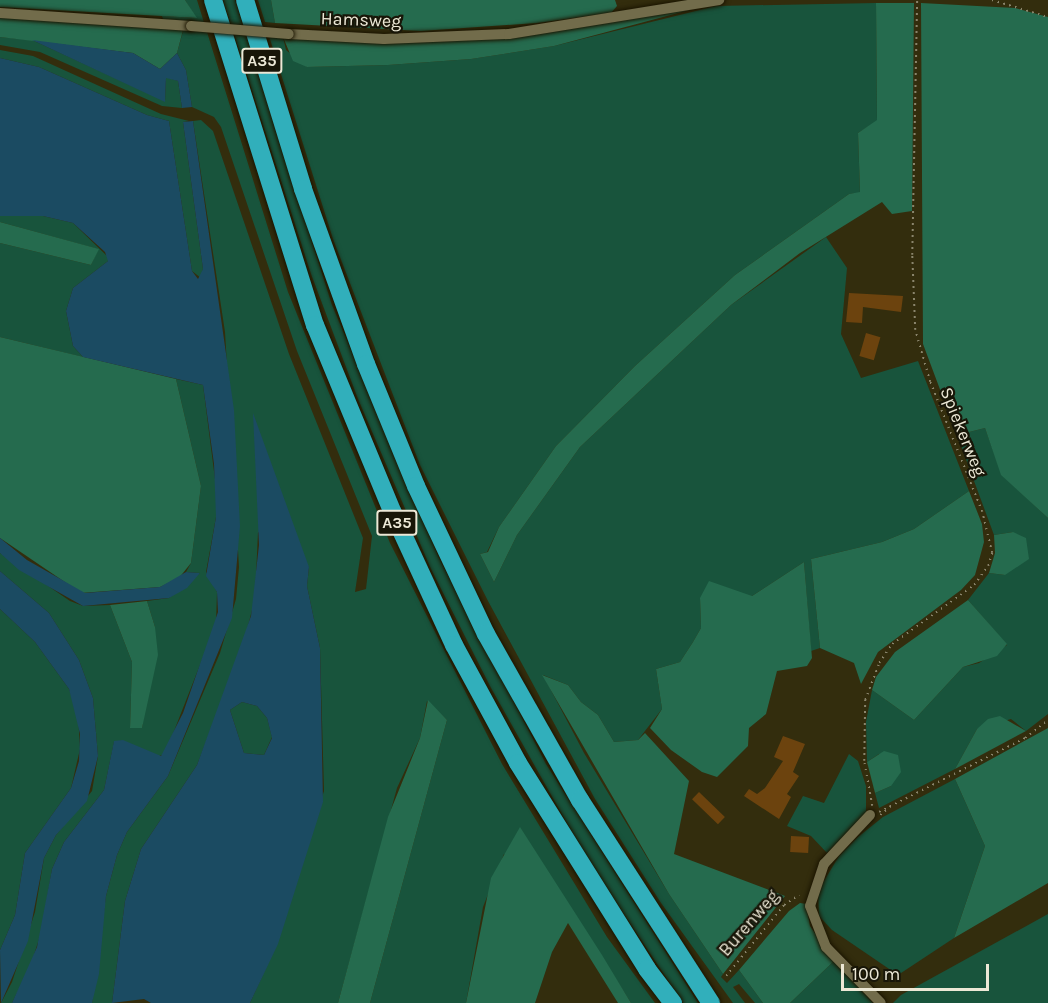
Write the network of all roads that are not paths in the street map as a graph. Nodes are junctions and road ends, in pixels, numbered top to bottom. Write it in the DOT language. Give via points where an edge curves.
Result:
graph roads {
  1 [pos="213,0"];
  2 [pos="245,0"];
  3 [pos="718,0"];
  4 [pos="0,13"];
  5 [pos="871,815"];
  6 [pos="673,1003"];
  7 [pos="711,1003"];
  8 [pos="881,1003"];
  1 -- 6 [label="highway, A35" via="315,325 393,513 454,645 518,763"];
  2 -- 7 [label="highway, A35" via="303,189 366,364 421,496 486,634 579,800"];
  3 -- 4 [label="street, Hamsweg, bridge" via="508,34 384,39"];
  5 -- 8 [label="street" via="824,864 805,896 826,946"];
}
